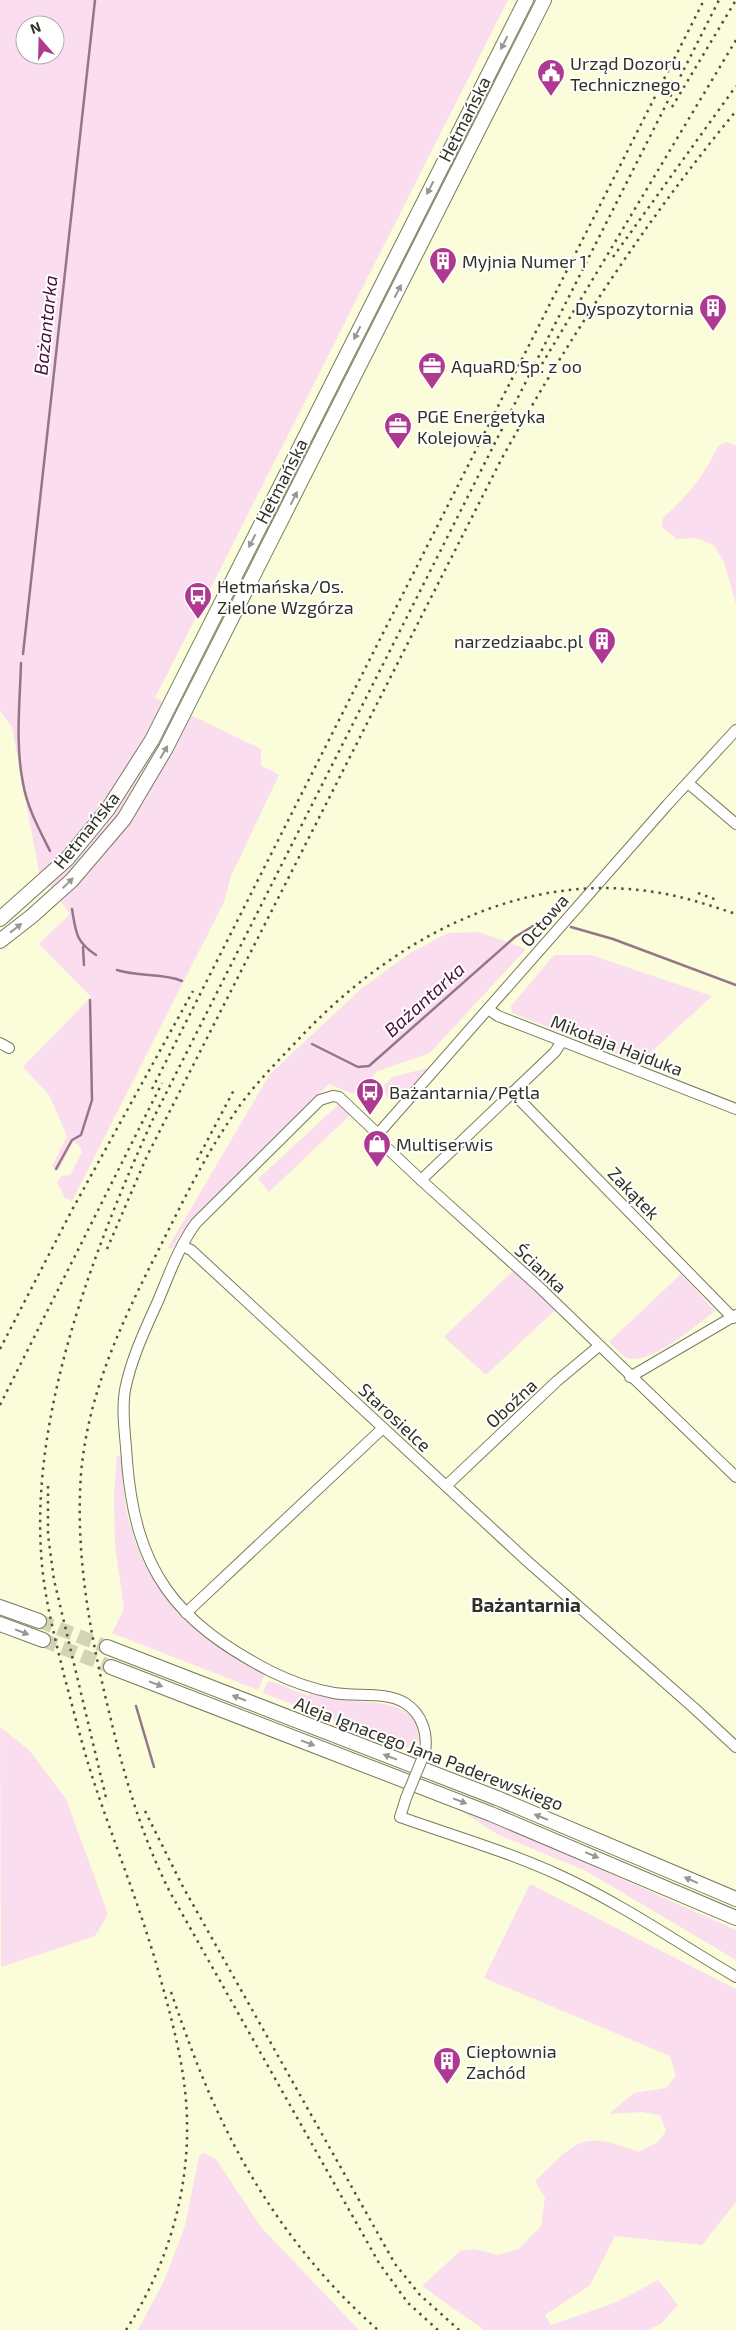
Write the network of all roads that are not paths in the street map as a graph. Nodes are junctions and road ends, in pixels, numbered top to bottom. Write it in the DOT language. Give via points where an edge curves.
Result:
graph roads {
  1 [pos="526,0"];
  2 [pos="531,0"];
  3 [pos="544,0"];
  4 [pos="537,16"];
  5 [pos="336,373"];
  6 [pos="353,381"];
  7 [pos="736,730"];
  8 [pos="688,783"];
  9 [pos="736,824"];
  10 [pos="21,902"];
  11 [pos="32,916"];
  12 [pos="0,919"];
  13 [pos="0,941"];
  14 [pos="488,1009"];
  15 [pos="562,1041"];
  16 [pos="512,1092"];
  17 [pos="736,1109"];
  18 [pos="378,1134"];
  19 [pos="421,1180"];
  20 [pos="182,1246"];
  21 [pos="734,1316"];
  22 [pos="599,1346"];
  23 [pos="630,1377"];
  24 [pos="383,1428"];
  25 [pos="736,1477"];
  26 [pos="446,1486"];
  27 [pos="0,1606"];
  28 [pos="186,1613"];
  29 [pos="38,1621"];
  30 [pos="0,1624"];
  31 [pos="43,1640"];
  32 [pos="107,1647"];
  33 [pos="111,1667"];
  34 [pos="736,1747"];
  35 [pos="736,1899"];
  36 [pos="709,1906"];
  37 [pos="736,1918"];
  38 [pos="736,1922"];
  39 [pos="736,1977"];
  1 -- 5 [label="main road, Hetmańska, one-way"];
  2 -- 4 [label="main road"];
  3 -- 4 [label="main road, Hetmańska"];
  6 -- 4 [label="main road, Hetmańska, one-way"];
  5 -- 6 [label="main road"];
  5 -- 10 [label="main road, Hetmańska, one-way" via="152,740 108,809 67,859"];
  11 -- 6 [label="main road, Hetmańska, one-way" via="72,880 124,819 175,731"];
  7 -- 8 [label="street, Octowa"];
  8 -- 9 [label="street"];
  8 -- 14 [label="street, Octowa"];
  10 -- 11 [label="main road"];
  10 -- 12 [label="main road, Hetmańska"];
  13 -- 11 [label="main road, Hetmańska, one-way"];
  14 -- 15 [label="street, Mikołaja Hajduka"];
  14 -- 18 [label="street, Octowa"];
  15 -- 16 [label="street" via="555,1052"];
  15 -- 17 [label="street, Mikołaja Hajduka"];
  16 -- 19 [label="street"];
  16 -- 21 [label="street, Zakątek"];
  18 -- 19 [label="street, Ścianka" via="386,1147"];
  18 -- 20 [label="street, Ścianka" via="339,1097 320,1100 196,1223"];
  19 -- 22 [label="street, Ścianka"];
  20 -- 24 [label="street, Starosielce" via="192,1250"];
  20 -- 28 [label="street" via="129,1371 124,1392 124,1422 129,1488 140,1538 158,1576"];
  21 -- 23 [label="street"];
  22 -- 23 [label="street, Ścianka"];
  22 -- 26 [label="street, Oboźna" via="557,1381"];
  23 -- 25 [label="street, Ścianka"];
  24 -- 26 [label="street, Starosielce"];
  24 -- 28 [label="street"];
  26 -- 34 [label="street, Starosielce"];
  27 -- 29 [label="main road"];
  28 -- 39 [label="street, bridge" via="224,1645 290,1680 335,1693 387,1697 404,1702 422,1722 427,1742 400,1817 562,1877"];
  30 -- 31 [label="main road, one-way"];
  35 -- 32 [label="main road, Aleja Ignacego Jana Paderewskiego, one-way" via="496,1798"];
  33 -- 36 [label="main road, Aleja Ignacego Jana Paderewskiego, one-way" via="491,1814"];
  36 -- 37 [label="main road, Aleja Ignacego Jana Paderewskiego"];
  36 -- 38 [label="main road"];
}
